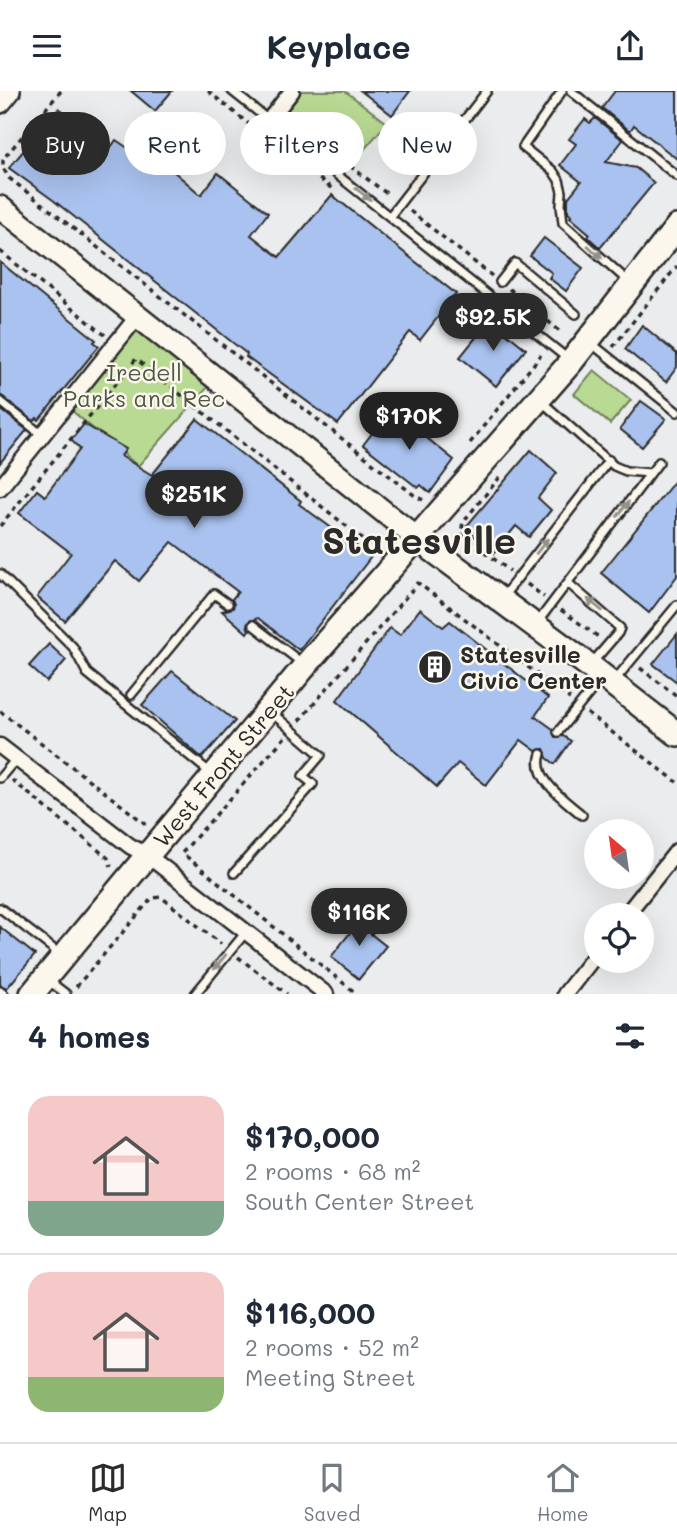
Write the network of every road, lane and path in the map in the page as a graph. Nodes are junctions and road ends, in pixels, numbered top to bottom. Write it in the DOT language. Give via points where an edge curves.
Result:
graph roads {
  1 [pos="9,91"];
  2 [pos="61,91"];
  3 [pos="232,91"];
  4 [pos="292,91"];
  5 [pos="487,91"];
  6 [pos="562,91"];
  7 [pos="571,91"];
  8 [pos="0,102"];
  9 [pos="258,112"];
  10 [pos="275,112"];
  11 [pos="338,175"];
  12 [pos="362,175"];
  13 [pos="677,176"];
  14 [pos="400,204"];
  15 [pos="0,207"];
  16 [pos="390,216"];
  17 [pos="677,227"];
  18 [pos="0,251"];
  19 [pos="500,282"];
  20 [pos="632,285"];
  21 [pos="576,314"];
  22 [pos="136,317"];
  23 [pos="562,332"];
  24 [pos="108,338"];
  25 [pos="588,341"];
  26 [pos="542,356"];
  27 [pos="571,362"];
  28 [pos="540,399"];
  29 [pos="0,401"];
  30 [pos="677,412"];
  31 [pos="42,435"];
  32 [pos="464,452"];
  33 [pos="608,460"];
  34 [pos="659,462"];
  35 [pos="650,473"];
  36 [pos="0,488"];
  37 [pos="430,496"];
  38 [pos="0,526"];
  39 [pos="461,534"];
  40 [pos="418,539"];
  41 [pos="376,556"];
  42 [pos="0,574"];
  43 [pos="518,577"];
  44 [pos="568,583"];
  45 [pos="500,601"];
  46 [pos="552,603"];
  47 [pos="228,604"];
  48 [pos="677,605"];
  49 [pos="253,625"];
  50 [pos="535,626"];
  51 [pos="609,644"];
  52 [pos="630,661"];
  53 [pos="305,666"];
  54 [pos="601,675"];
  55 [pos="131,695"];
  56 [pos="677,696"];
  57 [pos="579,706"];
  58 [pos="268,710"];
  59 [pos="0,711"];
  60 [pos="292,730"];
  61 [pos="558,732"];
  62 [pos="677,734"];
  63 [pos="0,745"];
  64 [pos="541,754"];
  65 [pos="17,759"];
  66 [pos="2,775"];
  67 [pos="214,775"];
  68 [pos="677,782"];
  69 [pos="582,815"];
  70 [pos="152,825"];
  71 [pos="677,851"];
  72 [pos="148,855"];
  73 [pos="234,873"];
  74 [pos="112,875"];
  75 [pos="152,898"];
  76 [pos="636,903"];
  77 [pos="0,908"];
  78 [pos="246,932"];
  79 [pos="63,957"];
  80 [pos="584,970"];
  81 [pos="39,986"];
  82 [pos="68,994"];
  83 [pos="195,994"];
  84 [pos="326,994"];
  85 [pos="357,994"];
  86 [pos="565,994"];
  1 -- 8 [label="main road"];
  2 -- 37 [label="path" via="3,159 9,178 392,479 424,500"];
  3 -- 9 [label="lane"];
  4 -- 10 [label="street"];
  5 -- 14 [label="lane"];
  6 -- 20 [label="lane, one-way" via="523,147 559,180 563,223"];
  7 -- 13 [label="lane"];
  11 -- 16 [label="lane, one-way"];
  12 -- 14 [label="path"];
  14 -- 16 [label="lane"];
  14 -- 19 [label="path"];
  15 -- 22 [label="main road"];
  16 -- 27 [label="lane"];
  17 -- 20 [label="main road, West Front Street"];
  18 -- 24 [label="path"];
  19 -- 21 [label="lane" via="515,263"];
  19 -- 23 [label="path"];
  20 -- 25 [label="main road, West Front Street"];
  22 -- 31 [label="street"];
  22 -- 40 [label="main road"];
  25 -- 27 [label="main road, West Front Street"];
  25 -- 30 [label="lane"];
  26 -- 32 [label="path"];
  27 -- 28 [label="main road, West Front Street"];
  28 -- 33 [label="lane"];
  28 -- 40 [label="main road, West Front Street"];
  29 -- 31 [label="lane"];
  31 -- 36 [label="street"];
  33 -- 35 [label="lane" via="625,471"];
  43 -- 33 [label="lane, one-way"];
  34 -- 35 [label="lane"];
  44 -- 35 [label="lane, one-way"];
  38 -- 41 [label="path" via="136,359 369,544"];
  39 -- 43 [label="path"];
  40 -- 45 [label="main road"];
  40 -- 53 [label="main road, West Front Street"];
  42 -- 67 [label="lane" via="74,647 87,673"];
  43 -- 45 [label="lane"];
  43 -- 46 [label="path"];
  44 -- 46 [label="lane"];
  51 -- 44 [label="lane, one-way" via="620,628"];
  45 -- 50 [label="main road"];
  46 -- 50 [label="lane"];
  46 -- 51 [label="path"];
  47 -- 55 [label="lane" via="215,594"];
  48 -- 52 [label="lane"];
  49 -- 53 [label="lane"];
  50 -- 54 [label="main road"];
  51 -- 54 [label="lane"];
  52 -- 54 [label="lane"];
  52 -- 56 [label="path"];
  53 -- 58 [label="main road, West Front Street"];
  54 -- 57 [label="lane"];
  54 -- 62 [label="main road"];
  57 -- 60 [label="path" via="418,583"];
  57 -- 61 [label="lane"];
  57 -- 68 [label="path"];
  58 -- 60 [label="lane"];
  58 -- 67 [label="main road, West Front Street"];
  59 -- 70 [label="path" via="145,825"];
  60 -- 73 [label="lane" via="321,755 303,776 313,784"];
  60 -- 85 [label="path" via="182,853"];
  63 -- 65 [label="street"];
  64 -- 69 [label="lane" via="540,767 549,786"];
  65 -- 66 [label="lane"];
  65 -- 72 [label="street"];
  66 -- 74 [label="path" via="108,858"];
  67 -- 72 [label="main road, West Front Street"];
  71 -- 76 [label="street"];
  72 -- 78 [label="street"];
  72 -- 79 [label="main road, West Front Street"];
  75 -- 82 [label="path"];
  77 -- 79 [label="lane"];
  78 -- 83 [label="lane, one-way"];
  78 -- 84 [label="street"];
  79 -- 81 [label="main road, West Front Street"];
  80 -- 86 [label="street"];
  81 -- 82 [label="lane"];
}
